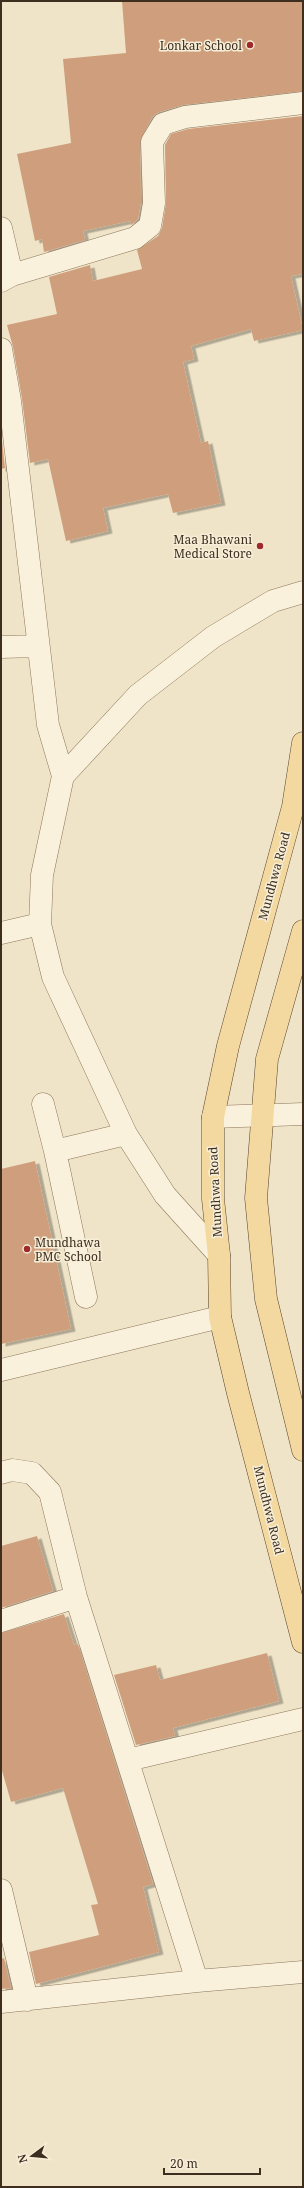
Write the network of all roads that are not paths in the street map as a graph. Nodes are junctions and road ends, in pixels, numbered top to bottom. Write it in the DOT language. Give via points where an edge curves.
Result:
graph roads {
  1 [pos="303,103"];
  2 [pos="1,228"];
  3 [pos="7,278"];
  4 [pos="1,349"];
  5 [pos="6,402"];
  6 [pos="303,592"];
  7 [pos="38,646"];
  8 [pos="1,647"];
  9 [pos="303,743"];
  10 [pos="63,776"];
  11 [pos="40,924"];
  12 [pos="303,931"];
  13 [pos="1,933"];
  14 [pos="43,1104"];
  15 [pos="303,1114"];
  16 [pos="261,1115"];
  17 [pos="213,1117"];
  18 [pos="126,1134"];
  19 [pos="55,1151"];
  20 [pos="219,1255"];
  21 [pos="86,1297"];
  22 [pos="220,1317"];
  23 [pos="1,1370"];
  24 [pos="303,1450"];
  25 [pos="1,1473"];
  26 [pos="76,1597"];
  27 [pos="1,1621"];
  28 [pos="303,1642"];
  29 [pos="303,1719"];
  30 [pos="128,1760"];
  31 [pos="1,1890"];
  32 [pos="303,1972"];
  33 [pos="198,1981"];
  34 [pos="27,2000"];
  35 [pos="1,2002"];
  1 -- 3 [label="street" via="185,117 163,124 152,142 154,203 150,226 135,238"];
  2 -- 3 [label="street"];
  4 -- 5 [label="street"];
  5 -- 7 [label="street"];
  6 -- 10 [label="street" via="273,601 212,637 138,695"];
  7 -- 8 [label="street"];
  7 -- 10 [label="street" via="48,725"];
  9 -- 17 [label="main road, Mundhwa Road" via="293,807 228,1046"];
  10 -- 11 [label="street" via="42,875"];
  11 -- 13 [label="street"];
  11 -- 18 [label="street" via="53,977"];
  12 -- 16 [label="main road" via="267,1059"];
  14 -- 19 [label="street"];
  15 -- 16 [label="street"];
  16 -- 17 [label="street"];
  16 -- 24 [label="main road" via="256,1198 266,1299"];
  17 -- 20 [label="main road, Mundhwa Road" via="213,1200"];
  18 -- 19 [label="street"];
  18 -- 20 [label="street" via="165,1195"];
  19 -- 21 [label="street"];
  20 -- 22 [label="main road, Mundhwa Road"];
  22 -- 23 [label="street"];
  22 -- 28 [label="main road, Mundhwa Road"];
  25 -- 26 [label="street" via="12,1470 32,1473 50,1492"];
  26 -- 27 [label="street"];
  26 -- 30 [label="street"];
  29 -- 30 [label="street"];
  30 -- 33 [label="street"];
  31 -- 34 [label="street"];
  32 -- 33 [label="street"];
  33 -- 34 [label="street"];
  34 -- 35 [label="street"];
}
